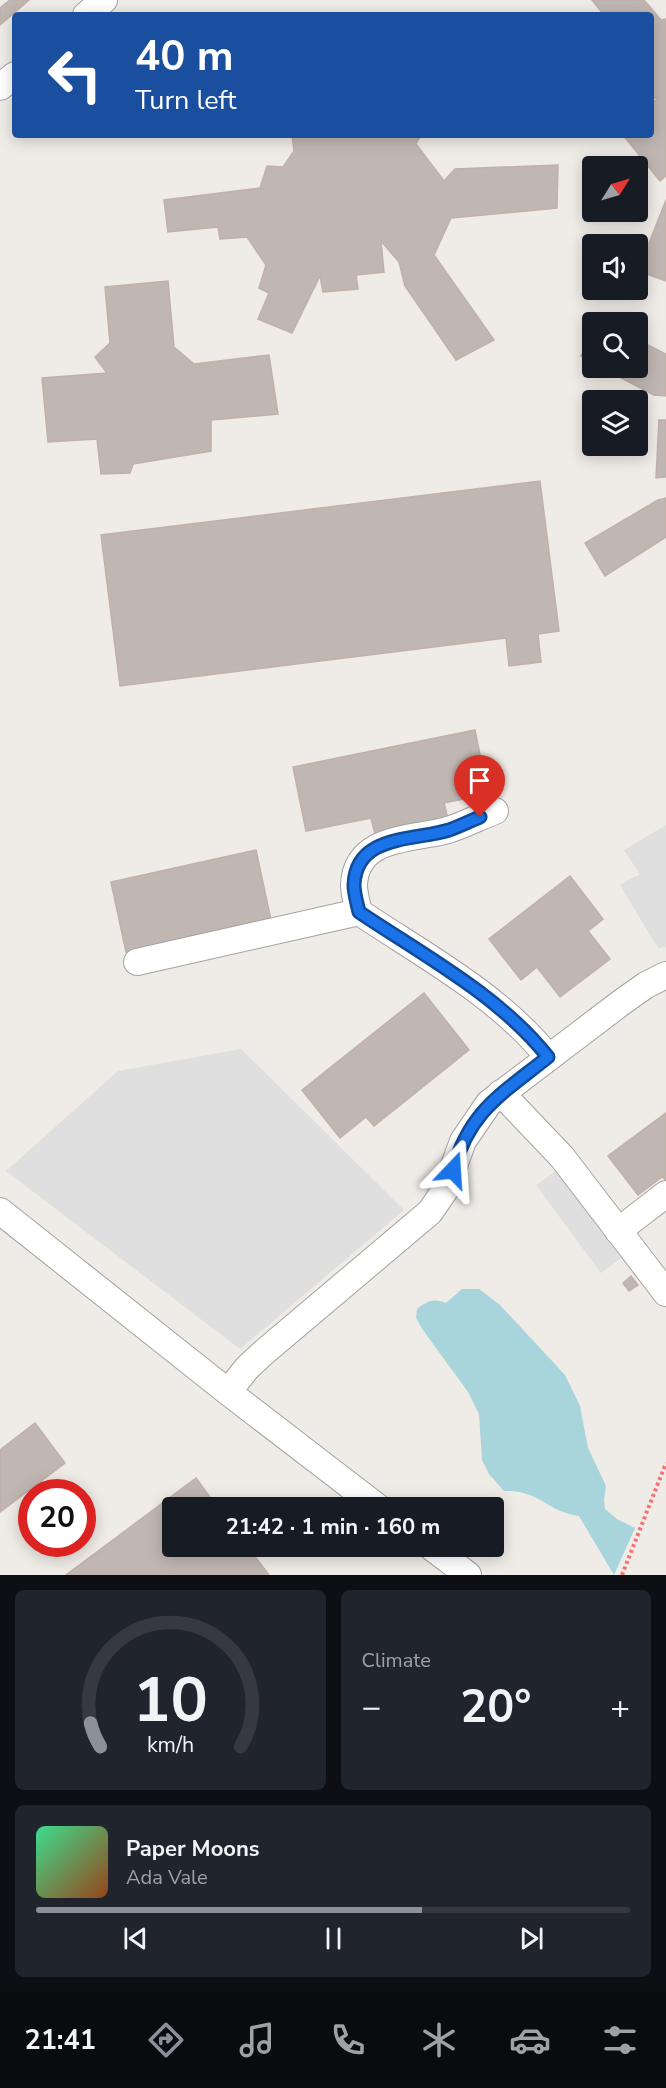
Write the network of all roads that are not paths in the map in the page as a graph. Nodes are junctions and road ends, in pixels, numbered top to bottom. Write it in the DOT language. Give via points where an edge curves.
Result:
graph roads {
  1 [pos="104,0"];
  2 [pos="90,12"];
  3 [pos="12,77"];
  4 [pos="0,87"];
  5 [pos="495,811"];
  6 [pos="359,912"];
  7 [pos="137,962"];
  8 [pos="666,975"];
  9 [pos="548,1057"];
  10 [pos="501,1093"];
  11 [pos="666,1194"];
  12 [pos="0,1211"];
  13 [pos="618,1231"];
  14 [pos="666,1293"];
  15 [pos="228,1392"];
  16 [pos="365,1497"];
  17 [pos="444,1557"];
  18 [pos="468,1575"];
  1 -- 2 [label="lane"];
  3 -- 4 [label="lane"];
  5 -- 6 [label="lane" via="449,830 382,843 369,852 356,872 354,886"];
  6 -- 7 [label="lane"];
  6 -- 9 [label="lane" via="491,1000"];
  8 -- 9 [label="lane" via="646,985"];
  9 -- 10 [label="lane"];
  10 -- 13 [label="lane" via="551,1144"];
  10 -- 15 [label="lane" via="489,1103 468,1134 445,1190 430,1212 263,1353"];
  11 -- 13 [label="lane"];
  12 -- 15 [label="lane"];
  13 -- 14 [label="lane"];
  15 -- 16 [label="lane"];
  17 -- 18 [label="lane"];
}
